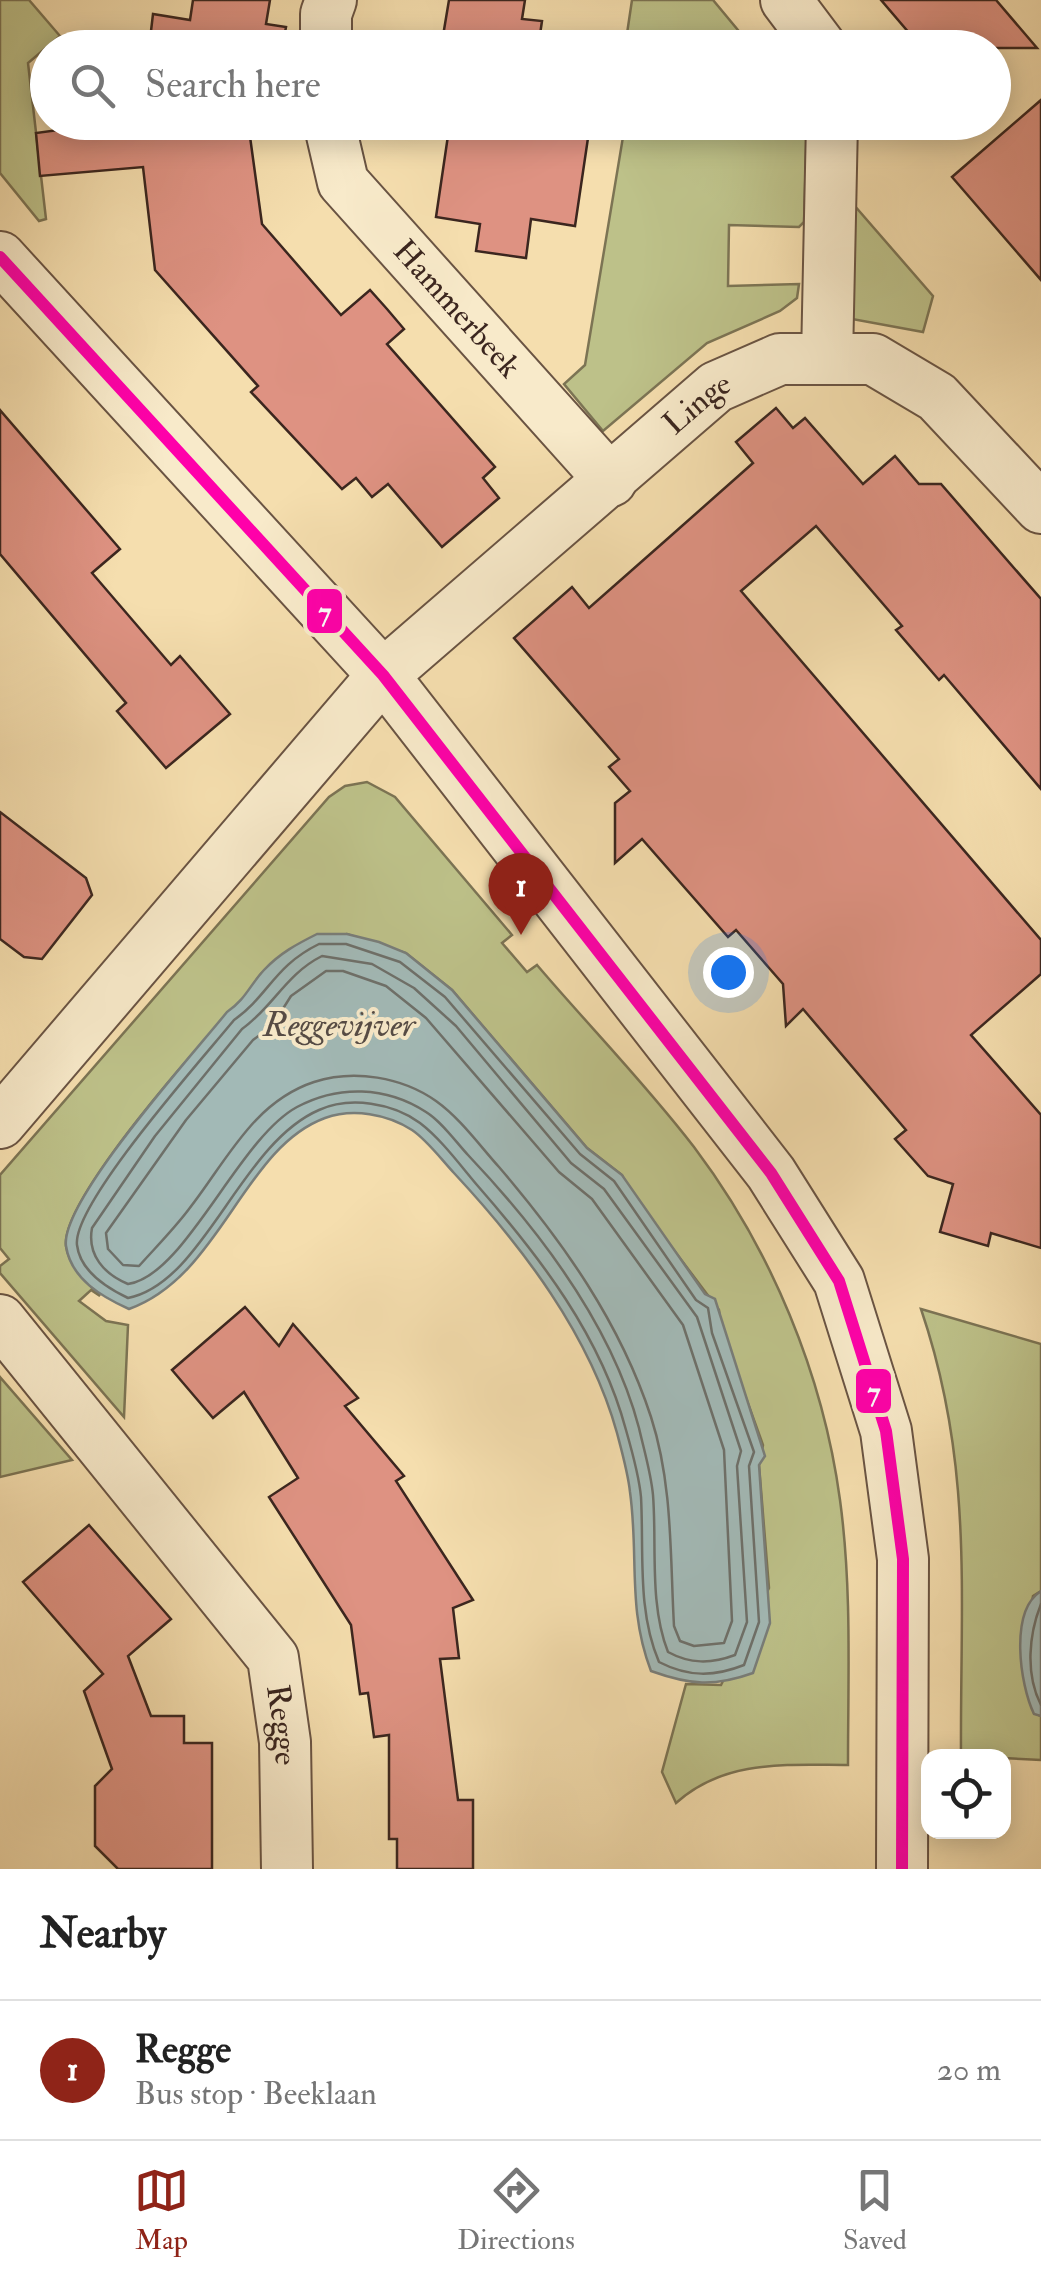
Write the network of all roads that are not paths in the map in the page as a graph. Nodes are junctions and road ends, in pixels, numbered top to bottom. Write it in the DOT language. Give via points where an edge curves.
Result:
graph roads {
  1 [pos="331,0"];
  2 [pos="786,0"];
  3 [pos="326,30"];
  4 [pos="808,30"];
  5 [pos="333,140"];
  6 [pos="832,140"];
  7 [pos="0,257"];
  8 [pos="826,359"];
  9 [pos="611,481"];
  10 [pos="1041,508"];
  11 [pos="384,675"];
  12 [pos="0,1123"];
  13 [pos="0,1320"];
  14 [pos="287,1869"];
  15 [pos="902,1869"];
  1 -- 3 [label="street"];
  2 -- 4 [label="street"];
  5 -- 9 [label="street, Hammerbeek" via="343,182"];
  6 -- 8 [label="street"];
  7 -- 11 [label="street"];
  8 -- 9 [label="street, Linge" via="780,359 716,387"];
  8 -- 10 [label="street, Linge" via="873,359 937,397"];
  9 -- 11 [label="street, Linge"];
  11 -- 12 [label="street"];
  11 -- 15 [label="street" via="771,1173 839,1281 886,1431 904,1558"];
  13 -- 14 [label="street, Regge" via="273,1658 285,1742"];
}
